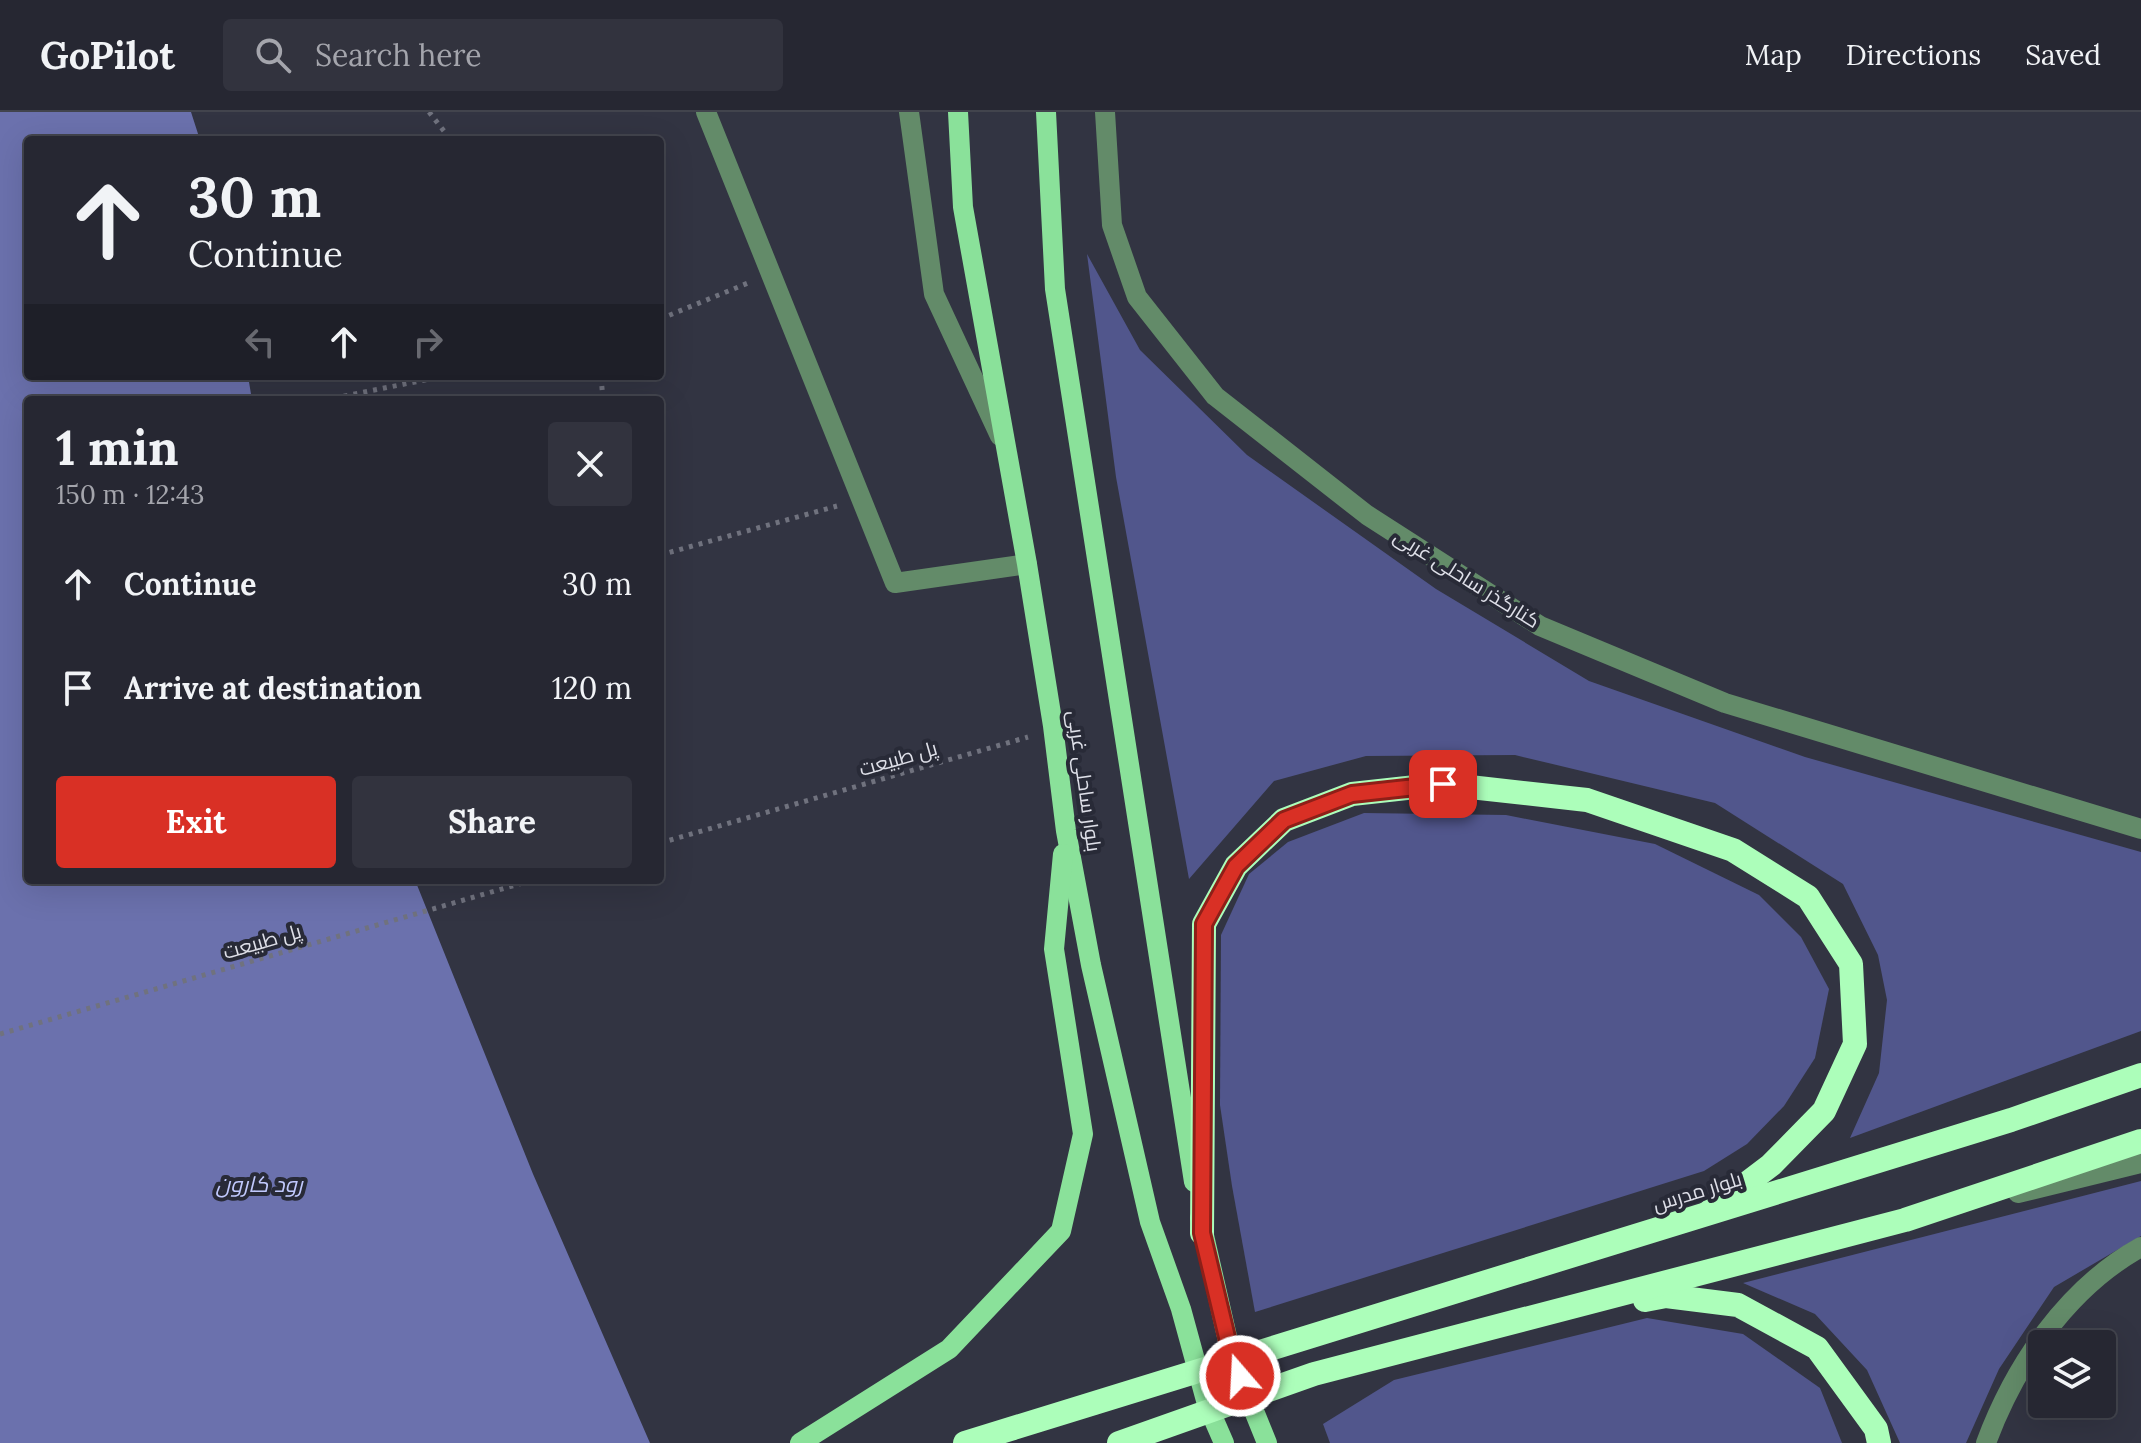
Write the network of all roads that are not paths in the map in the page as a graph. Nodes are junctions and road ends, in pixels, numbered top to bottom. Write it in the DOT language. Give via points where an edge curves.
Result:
graph roads {
  1 [pos="706,112"];
  2 [pos="909,112"];
  3 [pos="958,112"];
  4 [pos="1046,112"];
  5 [pos="1105,112"];
  6 [pos="1004,443"];
  7 [pos="1027,564"];
  8 [pos="2141,829"];
  9 [pos="1066,831"];
  10 [pos="2141,1075"];
  11 [pos="2141,1141"];
  12 [pos="2141,1163"];
  13 [pos="1709,1212"];
  14 [pos="1905,1220"];
  15 [pos="1202,1233"];
  16 [pos="2141,1247"];
  17 [pos="1501,1327"];
  18 [pos="800,1443"];
  19 [pos="965,1443"];
  20 [pos="1119,1443"];
  21 [pos="1224,1443"];
  22 [pos="1267,1443"];
  23 [pos="1879,1443"];
  24 [pos="1986,1443"];
  1 -- 7 [label="street" via="895,583"];
  2 -- 6 [label="street" via="934,294"];
  3 -- 6 [label="main road, بلوار ساحلی غربی" via="963,207"];
  4 -- 15 [label="main road" via="1055,289"];
  5 -- 8 [label="street, کنارگذر ساحلی غربی" via="1112,225 1137,297 1215,396 1367,515 1540,626 1725,703"];
  6 -- 7 [label="main road, بلوار ساحلی غربی"];
  7 -- 9 [label="main road, بلوار ساحلی غربی"];
  9 -- 18 [label="main road" via="1054,949 1083,1134 1061,1231 949,1349"];
  9 -- 21 [label="main road, بلوار ساحلی غربی" via="1150,1222"];
  10 -- 13 [label="highway, بلوار مدرس"];
  11 -- 14 [label="highway"];
  12 -- 14 [label="street"];
  13 -- 15 [label="highway" via="1771,1165 1824,1111 1855,1044 1851,964 1808,897 1733,850 1587,800 1443,784 1352,794 1284,820 1236,866 1204,924"];
  13 -- 19 [label="highway, بلوار مدرس"];
  14 -- 17 [label="highway"];
  15 -- 22 [label="main road" via="1231,1354"];
  16 -- 24 [label="street" via="2119,1259 2067,1305 2029,1355"];
  17 -- 20 [label="highway" via="1314,1374"];
  17 -- 23 [label="highway" via="1666,1296 1738,1305 1817,1348 1876,1429"];
}
